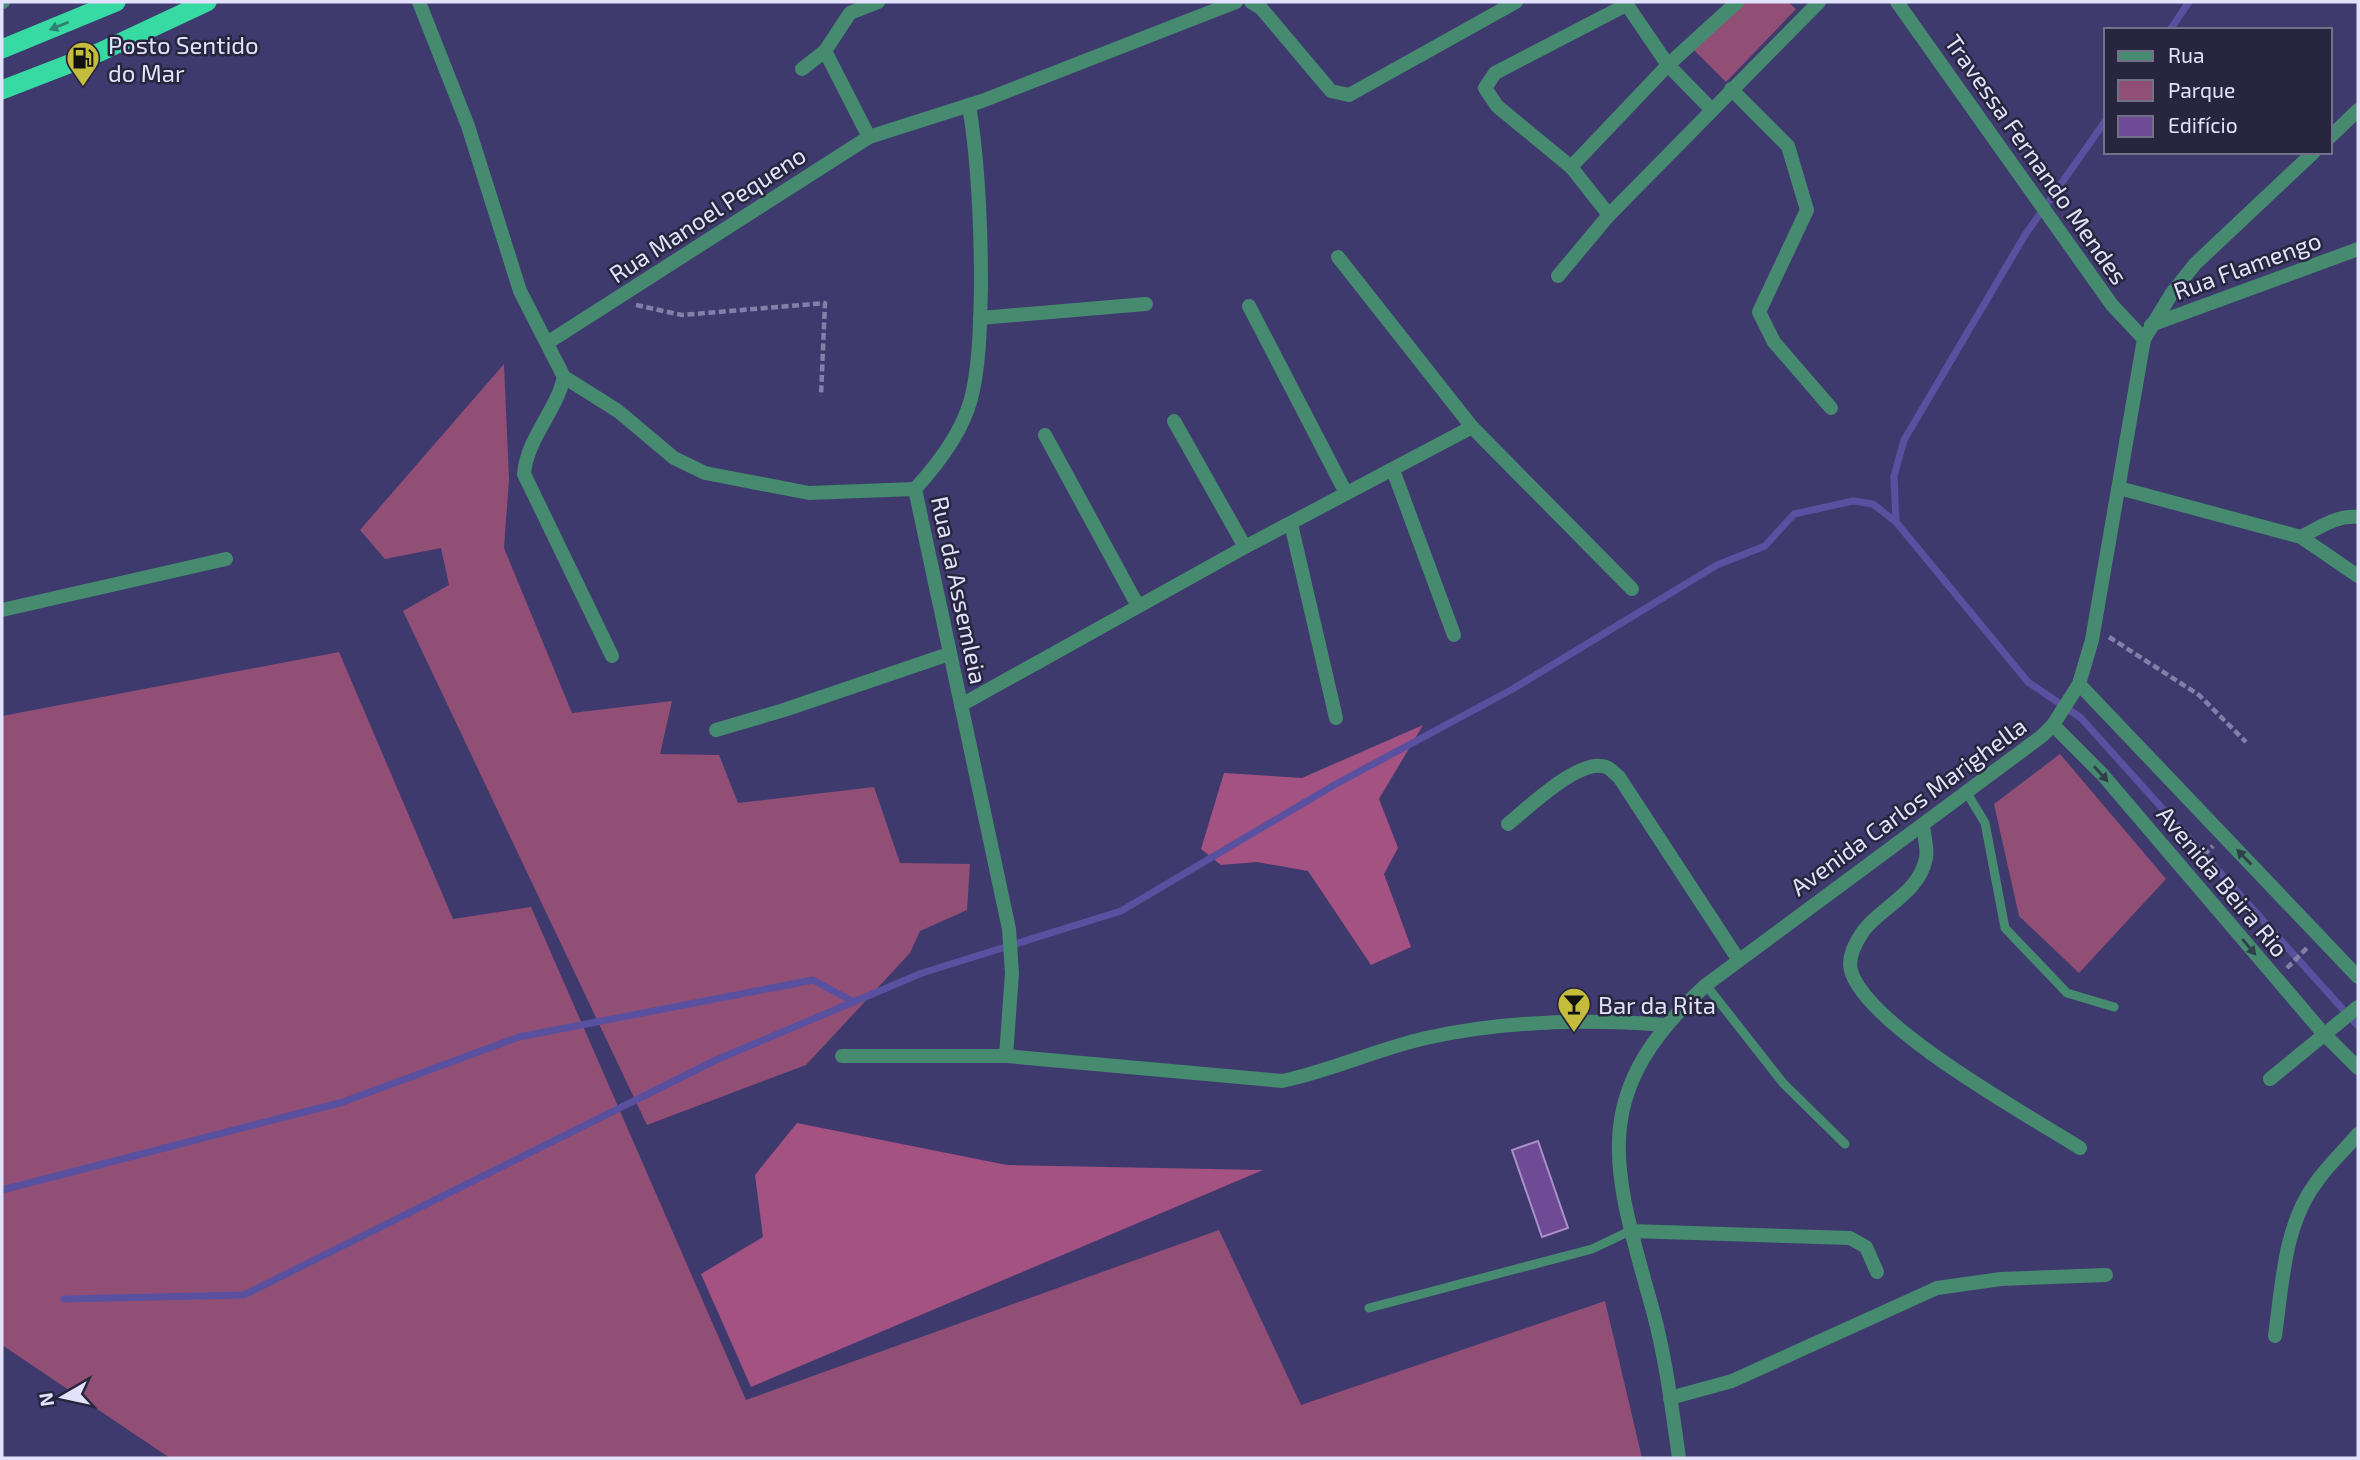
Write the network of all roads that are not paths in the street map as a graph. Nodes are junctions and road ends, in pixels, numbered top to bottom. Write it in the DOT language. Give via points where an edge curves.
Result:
graph roads {
  1 [pos="116,2"];
  2 [pos="207,2"];
  3 [pos="419,2"];
  4 [pos="878,2"];
  5 [pos="1236,2"];
  6 [pos="1251,2"];
  7 [pos="1516,2"];
  8 [pos="1737,2"];
  9 [pos="1819,2"];
  10 [pos="1897,2"];
  11 [pos="1626,3"];
  12 [pos="2,49"];
  13 [pos="825,51"];
  14 [pos="1668,65"];
  15 [pos="802,69"];
  16 [pos="1731,89"];
  17 [pos="2,90"];
  18 [pos="969,105"];
  19 [pos="1711,109"];
  20 [pos="2358,110"];
  21 [pos="2332,134"];
  22 [pos="869,137"];
  23 [pos="2312,154"];
  24 [pos="1571,167"];
  25 [pos="1609,215"];
  26 [pos="2358,249"];
  27 [pos="1338,257"];
  28 [pos="1558,276"];
  29 [pos="1146,304"];
  30 [pos="1249,306"];
  31 [pos="980,318"];
  32 [pos="2151,325"];
  33 [pos="2144,339"];
  34 [pos="547,343"];
  35 [pos="564,377"];
  36 [pos="1831,408"];
  37 [pos="1174,421"];
  38 [pos="1472,427"];
  39 [pos="1045,436"];
  40 [pos="1393,470"];
  41 [pos="2119,488"];
  42 [pos="915,489"];
  43 [pos="1346,493"];
  44 [pos="2358,517"];
  45 [pos="1291,524"];
  46 [pos="2301,537"];
  47 [pos="1245,547"];
  48 [pos="226,559"];
  49 [pos="2358,576"];
  50 [pos="1632,589"];
  51 [pos="1138,606"];
  52 [pos="2,610"];
  53 [pos="1454,635"];
  54 [pos="949,654"];
  55 [pos="612,656"];
  56 [pos="2079,684"];
  57 [pos="961,705"];
  58 [pos="1336,718"];
  59 [pos="2055,721"];
  60 [pos="716,730"];
  61 [pos="1967,793"];
  62 [pos="1508,824"];
  63 [pos="1923,827"];
  64 [pos="1738,959"];
  65 [pos="2358,977"];
  66 [pos="1706,985"];
  67 [pos="2114,1007"];
  68 [pos="2358,1007"];
  69 [pos="1666,1025"];
  70 [pos="2323,1033"];
  71 [pos="842,1056"];
  72 [pos="1006,1056"];
  73 [pos="2358,1068"];
  74 [pos="2270,1079"];
  75 [pos="2358,1134"];
  76 [pos="1845,1144"];
  77 [pos="2080,1148"];
  78 [pos="1630,1231"];
  79 [pos="1877,1272"];
  80 [pos="2106,1275"];
  81 [pos="1369,1308"];
  82 [pos="2275,1336"];
  83 [pos="1670,1398"];
  84 [pos="1679,1458"];
  1 -- 12 [label="highway, one-way"];
  2 -- 17 [label="highway" via="100,52"];
  3 -- 34 [label="street" via="468,126 520,291"];
  4 -- 13 [label="street" via="841,21 837,36"];
  5 -- 18 [label="street, Rua Manoel Pequeno"];
  6 -- 7 [label="street" via="1331,91 1349,95"];
  8 -- 14 [label="street"];
  9 -- 16 [label="street"];
  10 -- 33 [label="street, Travessa Fernando Mendes" via="2112,305"];
  11 -- 14 [label="street"];
  11 -- 24 [label="street" via="1495,74 1485,88 1497,106"];
  13 -- 15 [label="street"];
  13 -- 22 [label="street"];
  14 -- 19 [label="street"];
  14 -- 24 [label="street"];
  16 -- 19 [label="street"];
  16 -- 36 [label="street" via="1788,146 1807,210 1759,312 1774,342"];
  18 -- 22 [label="street, Rua Manoel Pequeno"];
  18 -- 31 [label="street, Rua da Assemleia" via="979,169"];
  19 -- 25 [label="street"];
  20 -- 21 [label="street"];
  22 -- 34 [label="street, Rua Manoel Pequeno"];
  23 -- 32 [label="street, Avenida Carlos Marighella" via="2195,264"];
  24 -- 25 [label="street"];
  25 -- 28 [label="street"];
  26 -- 32 [label="street, Rua Flamengo"];
  27 -- 38 [label="street"];
  29 -- 31 [label="street"];
  30 -- 43 [label="street"];
  31 -- 42 [label="street, Rua da Assemleia" via="971,401 953,439"];
  32 -- 33 [label="street, Avenida Carlos Marighella"];
  33 -- 41 [label="street, Avenida Carlos Marighella"];
  34 -- 35 [label="street"];
  35 -- 42 [label="street" via="618,411 674,458 705,472 809,492"];
  35 -- 55 [label="street" via="525,455 524,474"];
  37 -- 47 [label="street"];
  38 -- 40 [label="street"];
  38 -- 50 [label="street"];
  39 -- 51 [label="street"];
  40 -- 43 [label="street"];
  40 -- 53 [label="street"];
  41 -- 46 [label="street"];
  41 -- 56 [label="street, Avenida Carlos Marighella"];
  42 -- 54 [label="street, Rua da Assemleia"];
  43 -- 45 [label="street"];
  44 -- 46 [label="street" via="2332,521"];
  45 -- 47 [label="street"];
  45 -- 58 [label="street"];
  46 -- 49 [label="street"];
  47 -- 51 [label="street"];
  48 -- 52 [label="street"];
  51 -- 57 [label="street"];
  54 -- 57 [label="street, Rua da Assemleia"];
  54 -- 60 [label="street"];
  56 -- 59 [label="street, Avenida Carlos Marighella"];
  65 -- 56 [label="street, Avenida Beira Rio, one-way"];
  57 -- 72 [label="street, Rua da Assemleia" via="1009,929 1012,973"];
  59 -- 61 [label="street, Avenida Carlos Marighella"];
  59 -- 70 [label="street, Avenida Beira Rio, one-way"];
  61 -- 63 [label="street, Avenida Carlos Marighella"];
  61 -- 67 [label="lane" via="1985,823 2005,928 2067,993"];
  62 -- 64 [label="street" via="1574,773 1588,766 1605,766 1619,777"];
  63 -- 64 [label="street, Avenida Carlos Marighella"];
  63 -- 77 [label="street" via="1926,858 1915,882 1865,929 1850,954 1852,973 1868,1000 1930,1053"];
  64 -- 66 [label="street, Avenida Carlos Marighella"];
  66 -- 69 [label="street, Avenida Carlos Marighella"];
  66 -- 76 [label="lane" via="1783,1083"];
  68 -- 70 [label="street"];
  69 -- 72 [label="street" via="1624,1022 1457,1033 1424,1038 1282,1081"];
  69 -- 78 [label="street, Avenida Carlos Marighella" via="1637,1067 1620,1111 1618,1161"];
  70 -- 73 [label="street, Avenida Beira Rio"];
  70 -- 74 [label="street"];
  71 -- 72 [label="street"];
  75 -- 82 [label="street" via="2314,1185 2297,1218"];
  78 -- 79 [label="street" via="1850,1238 1866,1247"];
  78 -- 81 [label="lane" via="1592,1249"];
  78 -- 83 [label="street, Avenida Carlos Marighella" via="1654,1314"];
  80 -- 83 [label="street" via="2001,1279 1937,1288 1732,1381"];
  83 -- 84 [label="street, Avenida Carlos Marighella"];
}
